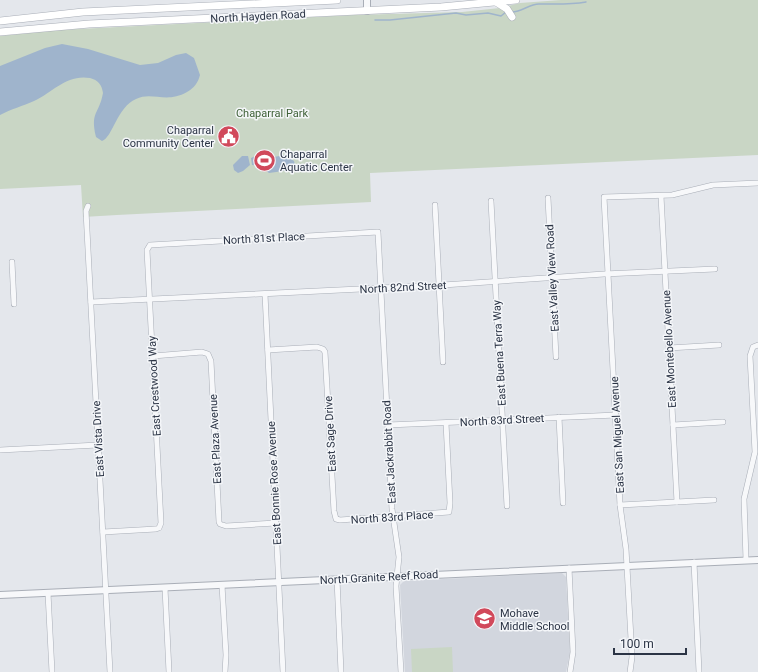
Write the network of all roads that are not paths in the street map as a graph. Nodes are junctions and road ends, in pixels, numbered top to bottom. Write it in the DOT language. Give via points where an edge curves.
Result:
graph roads {
  1 [pos="315,0"];
  2 [pos="337,0"];
  3 [pos="367,0"];
  4 [pos="516,0"];
  5 [pos="496,2"];
  6 [pos="367,11"];
  7 [pos="512,16"];
  8 [pos="0,21"];
  9 [pos="0,32"];
  10 [pos="758,182"];
  11 [pos="661,196"];
  12 [pos="548,198"];
  13 [pos="491,201"];
  14 [pos="435,205"];
  15 [pos="88,206"];
  16 [pos="378,232"];
  17 [pos="150,244"];
  18 [pos="12,262"];
  19 [pos="715,269"];
  20 [pos="665,271"];
  21 [pos="608,274"];
  22 [pos="552,277"];
  23 [pos="495,282"];
  24 [pos="439,285"];
  25 [pos="380,288"];
  26 [pos="265,294"];
  27 [pos="150,299"];
  28 [pos="91,302"];
  29 [pos="14,304"];
  30 [pos="720,345"];
  31 [pos="755,346"];
  32 [pos="669,348"];
  33 [pos="268,350"];
  34 [pos="152,356"];
  35 [pos="556,357"];
  36 [pos="443,362"];
  37 [pos="616,414"];
  38 [pos="559,417"];
  39 [pos="502,420"];
  40 [pos="723,422"];
  41 [pos="446,423"];
  42 [pos="388,425"];
  43 [pos="673,425"];
  44 [pos="98,445"];
  45 [pos="0,450"];
  46 [pos="714,500"];
  47 [pos="677,502"];
  48 [pos="564,503"];
  49 [pos="620,505"];
  50 [pos="507,506"];
  51 [pos="394,517"];
  52 [pos="336,519"];
  53 [pos="276,524"];
  54 [pos="103,532"];
  55 [pos="746,560"];
  56 [pos="758,560"];
  57 [pos="694,562"];
  58 [pos="627,565"];
  59 [pos="569,568"];
  60 [pos="397,576"];
  61 [pos="337,579"];
  62 [pos="279,582"];
  63 [pos="222,585"];
  64 [pos="165,588"];
  65 [pos="106,590"];
  66 [pos="48,593"];
  67 [pos="0,595"];
  68 [pos="52,672"];
  69 [pos="110,672"];
  70 [pos="169,672"];
  71 [pos="225,672"];
  72 [pos="283,672"];
  73 [pos="341,672"];
  74 [pos="401,672"];
  75 [pos="570,672"];
  76 [pos="630,672"];
  77 [pos="699,672"];
  1 -- 2 [label="main road, North Hayden Road"];
  1 -- 8 [label="main road, North Hayden Road" via="64,14"];
  3 -- 6 [label="street"];
  4 -- 5 [label="main road, North Hayden Road"];
  5 -- 6 [label="main road, North Hayden Road"];
  5 -- 7 [label="main road"];
  6 -- 9 [label="main road, North Hayden Road" via="89,24"];
  10 -- 11 [label="street" via="713,185"];
  11 -- 20 [label="street, East Montebello Avenue"];
  11 -- 21 [label="street, East San Miguel Avenue" via="604,197"];
  12 -- 22 [label="street, East Valley View Road"];
  13 -- 23 [label="street, East Buena Terra Way"];
  14 -- 24 [label="street"];
  15 -- 28 [label="street, East Vista Drive" via="86,211"];
  16 -- 17 [label="street, North 81st Place"];
  16 -- 25 [label="street, East Jackrabbit Road"];
  17 -- 27 [label="street, East Crestwood Way" via="147,250"];
  18 -- 29 [label="street"];
  19 -- 20 [label="street, North 82nd Street"];
  20 -- 21 [label="street, North 82nd Street"];
  20 -- 32 [label="street, East Montebello Avenue"];
  21 -- 22 [label="street, North 82nd Street"];
  21 -- 37 [label="street, East San Miguel Avenue"];
  22 -- 23 [label="street, North 82nd Street"];
  22 -- 35 [label="street, East Valley View Road"];
  23 -- 24 [label="street, North 82nd Street"];
  23 -- 39 [label="street, East Buena Terra Way"];
  24 -- 25 [label="street, North 82nd Street"];
  24 -- 36 [label="street"];
  25 -- 26 [label="street, North 82nd Street"];
  25 -- 42 [label="street, East Jackrabbit Road"];
  26 -- 27 [label="street, North 82nd Street"];
  26 -- 33 [label="street, East Bonnie Rose Avenue"];
  27 -- 28 [label="street, North 82nd Street"];
  27 -- 34 [label="street, East Crestwood Way"];
  28 -- 44 [label="street, East Vista Drive"];
  30 -- 32 [label="street"];
  31 -- 55 [label="street" via="750,356 755,452 744,499"];
  32 -- 43 [label="street, East Montebello Avenue"];
  33 -- 52 [label="street, East Sage Drive" via="317,347 323,349"];
  33 -- 53 [label="street, East Bonnie Rose Avenue"];
  34 -- 53 [label="street, East Plaza Avenue" via="202,352 208,354 211,360 220,524"];
  34 -- 54 [label="street, East Crestwood Way" via="160,528"];
  37 -- 38 [label="street, North 83rd Street"];
  37 -- 49 [label="street, East San Miguel Avenue"];
  38 -- 39 [label="street, North 83rd Street"];
  38 -- 48 [label="street"];
  39 -- 41 [label="street, North 83rd Street"];
  39 -- 50 [label="street, East Buena Terra Way"];
  40 -- 43 [label="street"];
  41 -- 42 [label="street, North 83rd Street"];
  41 -- 51 [label="street, North 83rd Place" via="449,512"];
  42 -- 51 [label="street, East Jackrabbit Road"];
  43 -- 47 [label="street, East Montebello Avenue"];
  44 -- 45 [label="street"];
  44 -- 54 [label="street, East Vista Drive"];
  46 -- 47 [label="street"];
  47 -- 49 [label="street"];
  49 -- 58 [label="street, East San Miguel Avenue"];
  51 -- 52 [label="street, North 83rd Place" via="344,521"];
  51 -- 60 [label="street, East Jackrabbit Road" via="399,557"];
  53 -- 62 [label="street, East Bonnie Rose Avenue"];
  54 -- 65 [label="street, East Vista Drive"];
  55 -- 56 [label="street, North Granite Reef Road"];
  55 -- 57 [label="street, North Granite Reef Road"];
  57 -- 58 [label="street, North Granite Reef Road"];
  57 -- 77 [label="street"];
  58 -- 59 [label="street, North Granite Reef Road"];
  58 -- 76 [label="street, East San Miguel Avenue" via="632,657"];
  59 -- 60 [label="street, North Granite Reef Road"];
  59 -- 75 [label="street" via="573,652"];
  60 -- 61 [label="street, North Granite Reef Road"];
  60 -- 74 [label="street, East Jackrabbit Road"];
  61 -- 62 [label="street, North Granite Reef Road"];
  61 -- 73 [label="street"];
  62 -- 63 [label="street, North Granite Reef Road"];
  62 -- 72 [label="street, East Bonnie Rose Avenue"];
  63 -- 64 [label="street, North Granite Reef Road"];
  63 -- 71 [label="street"];
  64 -- 65 [label="street, North Granite Reef Road"];
  64 -- 70 [label="street"];
  65 -- 66 [label="street, North Granite Reef Road"];
  65 -- 69 [label="street, East Vista Drive"];
  66 -- 67 [label="street, North Granite Reef Road"];
  66 -- 68 [label="street"];
}
